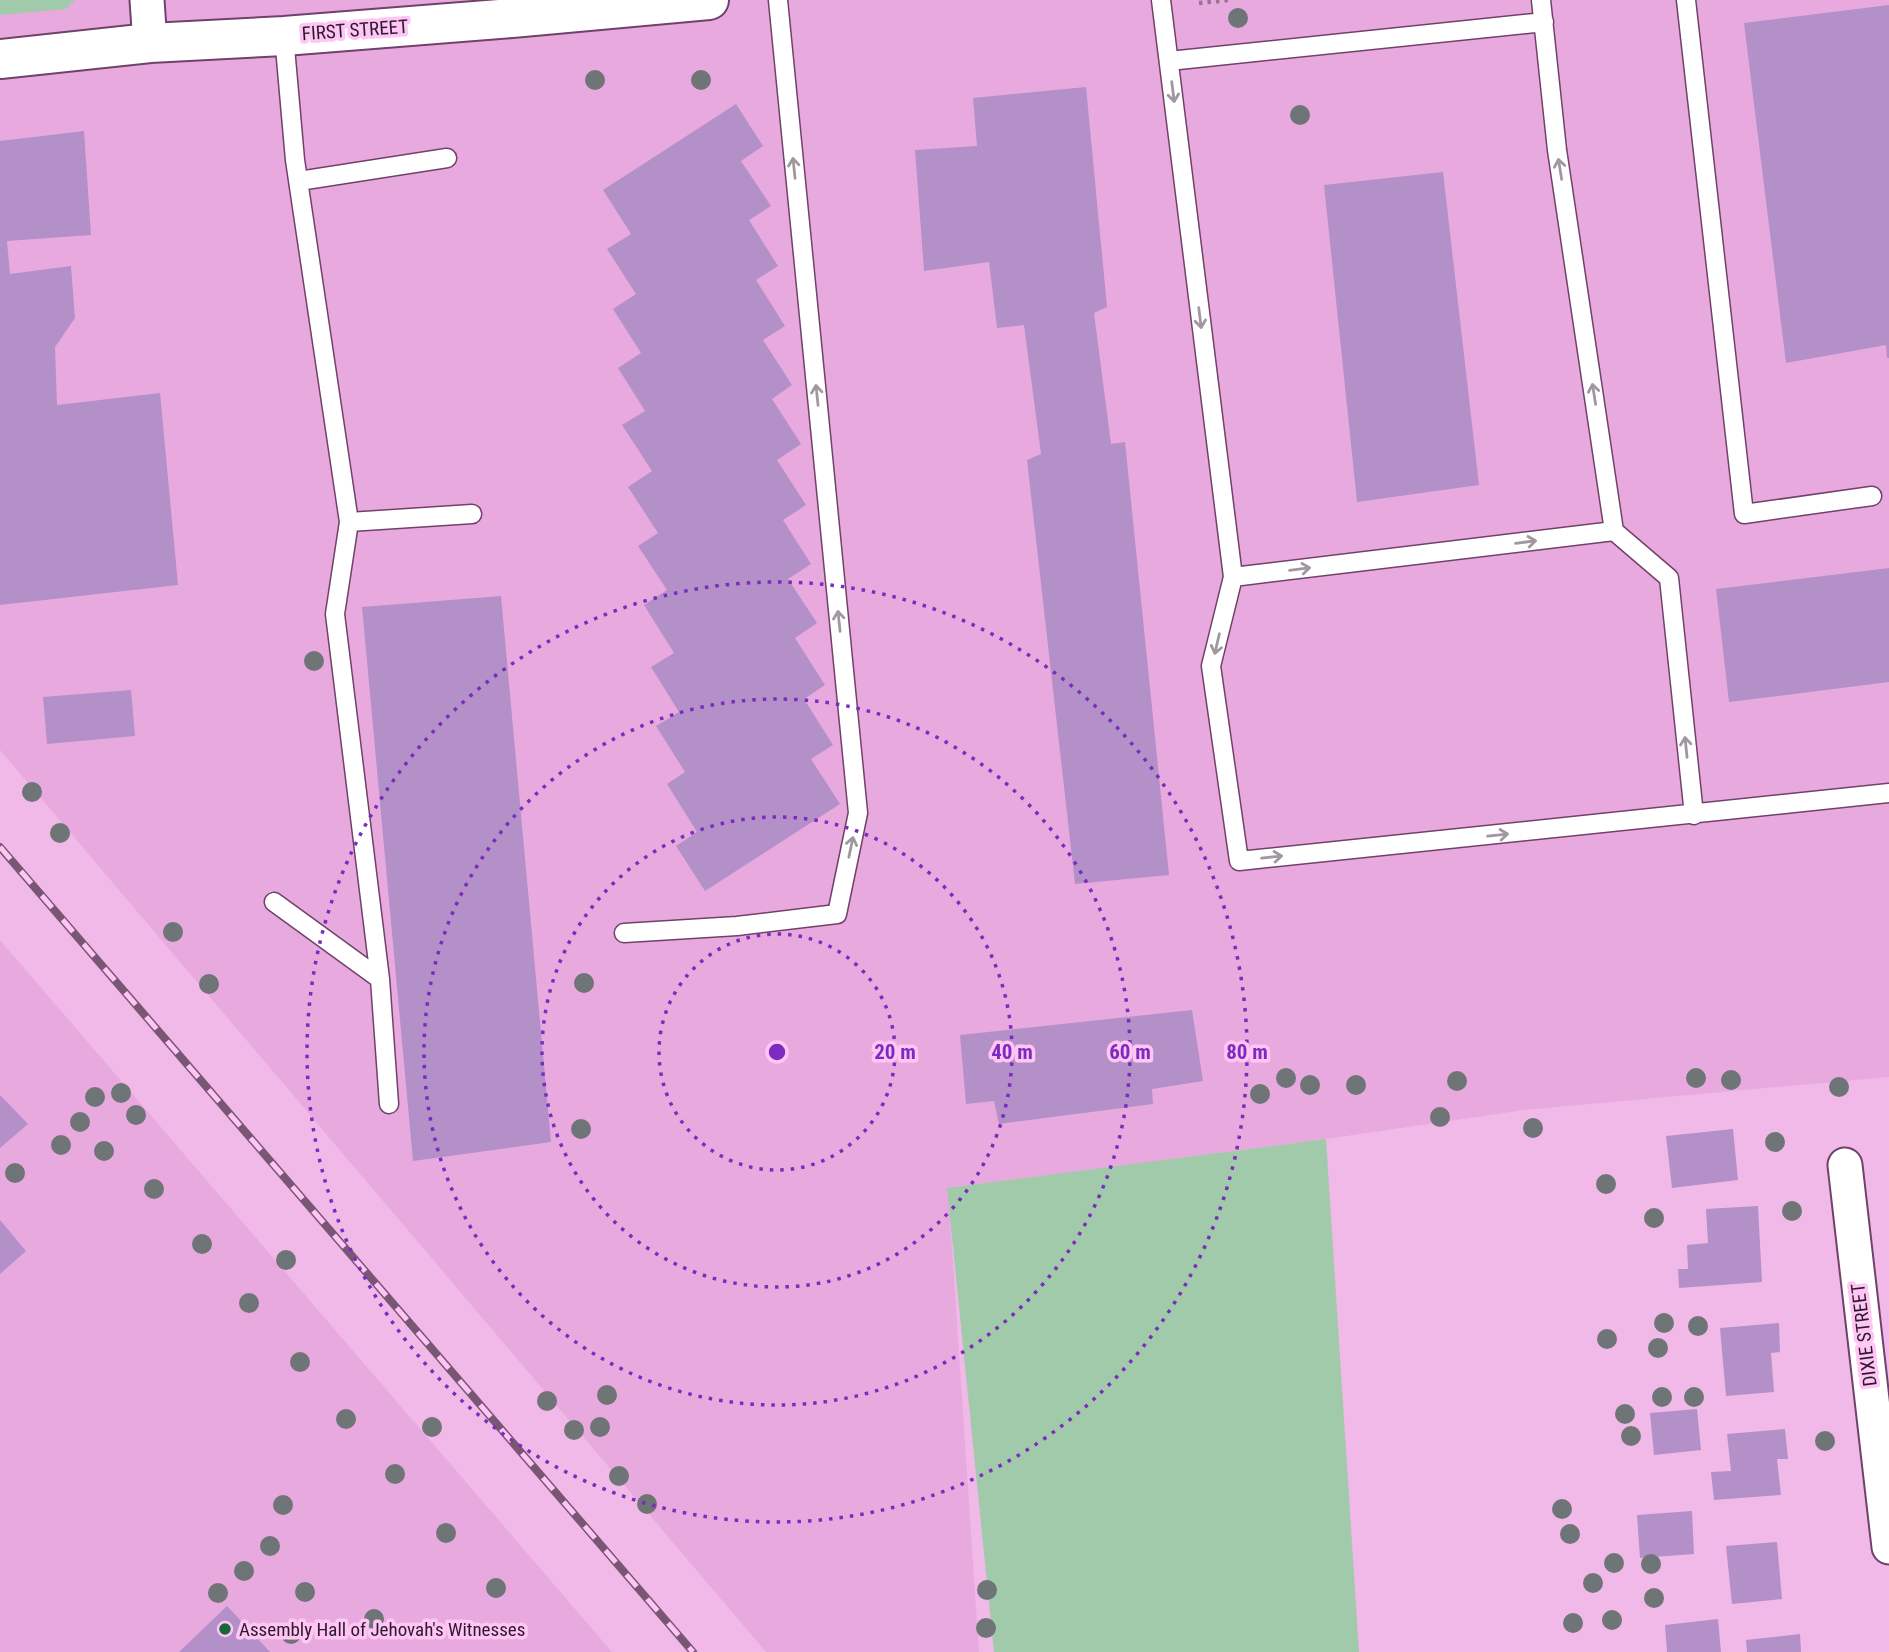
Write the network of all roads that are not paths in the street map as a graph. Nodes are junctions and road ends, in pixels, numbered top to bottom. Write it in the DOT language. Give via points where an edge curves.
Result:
graph roads {
  1 [pos="147,0"];
  2 [pos="709,0"];
  3 [pos="778,0"];
  4 [pos="1161,0"];
  5 [pos="1541,0"];
  6 [pos="1686,0"];
  7 [pos="511,9"];
  8 [pos="1544,22"];
  9 [pos="284,36"];
  10 [pos="150,43"];
  11 [pos="0,59"];
  12 [pos="1169,61"];
  13 [pos="447,158"];
  14 [pos="299,181"];
  15 [pos="1872,496"];
  16 [pos="472,514"];
  17 [pos="349,522"];
  18 [pos="1614,531"];
  19 [pos="1233,577"];
  20 [pos="1889,793"];
  21 [pos="1694,815"];
  22 [pos="274,902"];
  23 [pos="624,933"];
  24 [pos="380,979"];
  25 [pos="389,1104"];
  26 [pos="1844,1165"];
  27 [pos="1889,1547"];
  1 -- 10 [label="street"];
  2 -- 7 [label="street, FIRST STREET"];
  23 -- 3 [label="lane, one-way" via="837,914 858,813"];
  4 -- 12 [label="lane"];
  5 -- 8 [label="lane"];
  6 -- 15 [label="lane" via="1744,514"];
  7 -- 9 [label="street, FIRST STREET"];
  8 -- 12 [label="lane"];
  18 -- 8 [label="lane, one-way" via="1557,150"];
  9 -- 10 [label="street, FIRST STREET"];
  9 -- 14 [label="lane"];
  10 -- 11 [label="street, FIRST STREET"];
  12 -- 19 [label="lane, one-way"];
  13 -- 14 [label="lane"];
  14 -- 17 [label="lane"];
  16 -- 17 [label="lane"];
  17 -- 24 [label="lane" via="335,614"];
  19 -- 18 [label="lane, one-way"];
  21 -- 18 [label="lane, one-way" via="1668,578"];
  19 -- 21 [label="lane, one-way" via="1212,666 1239,861"];
  20 -- 21 [label="lane"];
  22 -- 24 [label="lane"];
  24 -- 25 [label="lane"];
  26 -- 27 [label="street, DIXIE STREET"];
}
